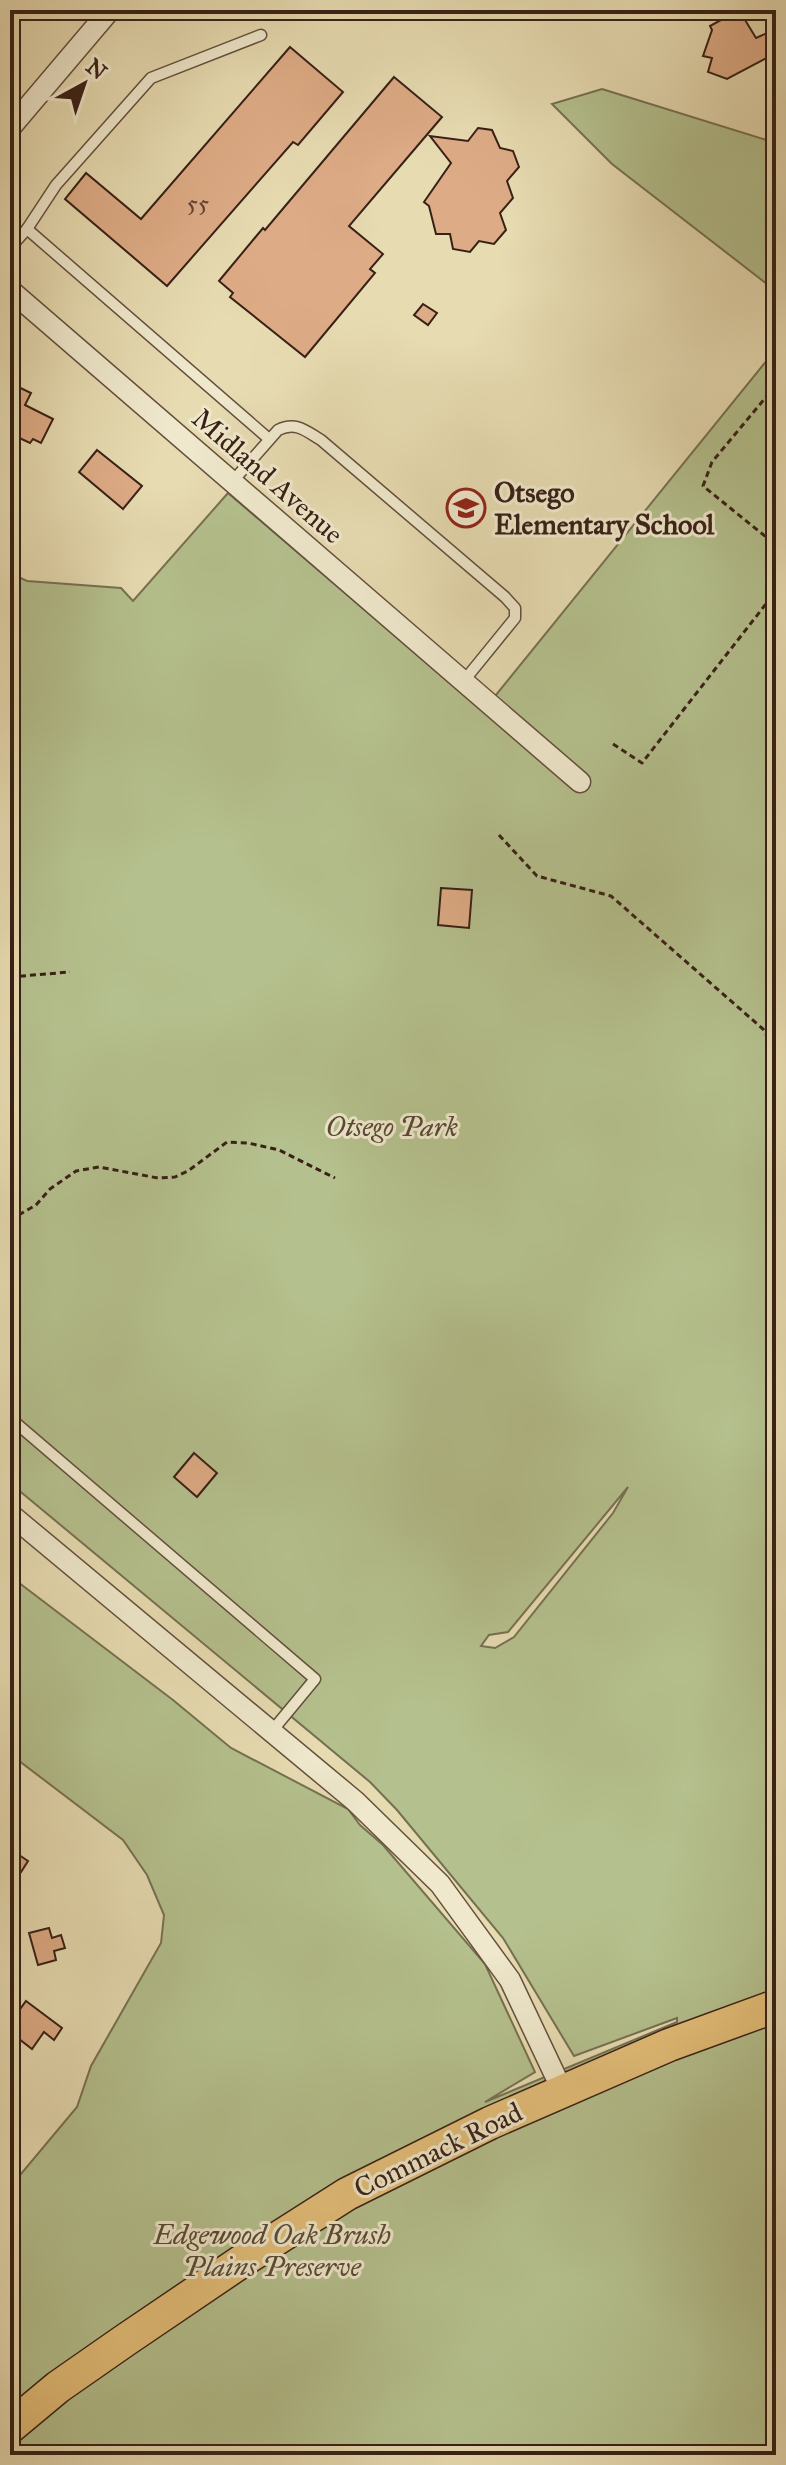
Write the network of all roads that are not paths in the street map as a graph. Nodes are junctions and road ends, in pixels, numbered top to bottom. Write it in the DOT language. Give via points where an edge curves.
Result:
graph roads {
  1 [pos="110,10"];
  2 [pos="261,35"];
  3 [pos="10,128"];
  4 [pos="27,229"];
  5 [pos="10,248"];
  6 [pos="10,290"];
  7 [pos="269,439"];
  8 [pos="232,482"];
  9 [pos="463,682"];
  10 [pos="580,782"];
  11 [pos="10,1418"];
  12 [pos="10,1514"];
  13 [pos="272,1731"];
  14 [pos="776,2006"];
  15 [pos="563,2092"];
  16 [pos="10,2427"];
  1 -- 3 [label="street"];
  2 -- 4 [label="lane" via="151,78 56,185"];
  4 -- 5 [label="lane"];
  4 -- 7 [label="lane"];
  6 -- 8 [label="street, Midland Avenue"];
  7 -- 8 [label="lane"];
  7 -- 9 [label="lane" via="289,425 321,440 515,608 515,618"];
  8 -- 9 [label="street, Midland Avenue"];
  9 -- 10 [label="street, Midland Avenue"];
  11 -- 13 [label="lane" via="315,1679"];
  12 -- 13 [label="street"];
  13 -- 15 [label="street" via="355,1801 440,1884 510,1980"];
  14 -- 15 [label="main road, Commack Road"];
  15 -- 16 [label="main road, Commack Road" via="347,2194 112,2349"];
}
